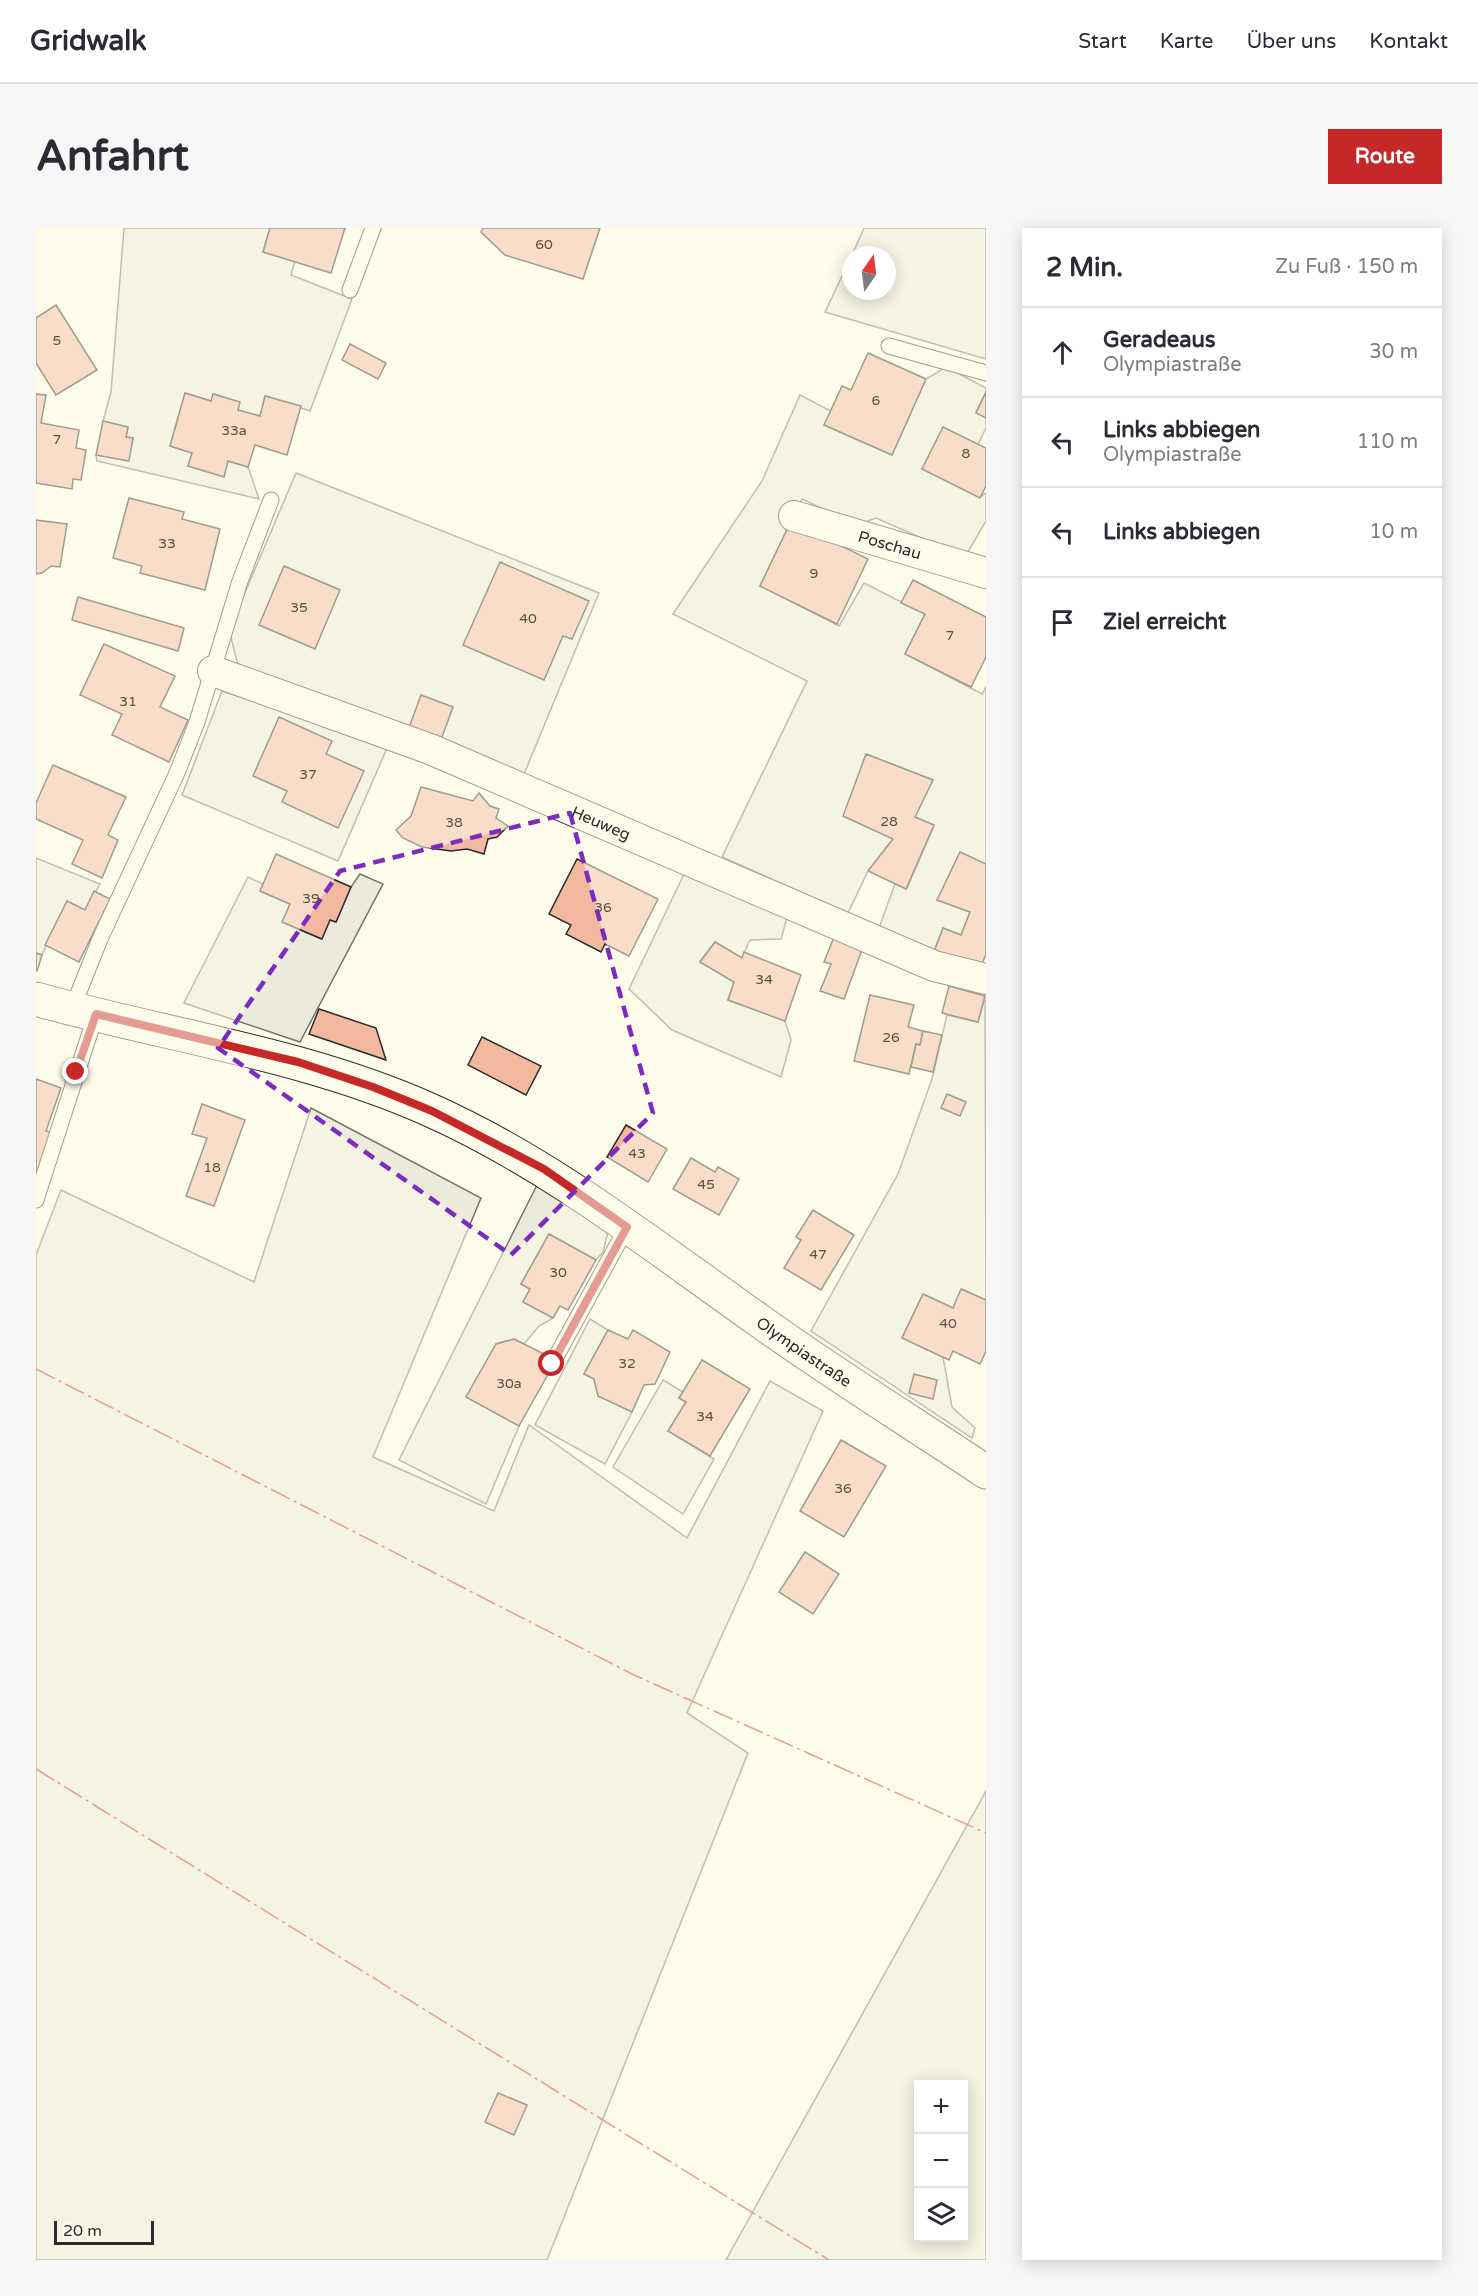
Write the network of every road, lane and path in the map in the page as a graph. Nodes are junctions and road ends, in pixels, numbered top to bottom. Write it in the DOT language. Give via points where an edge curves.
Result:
graph roads {
  1 [pos="374,228"];
  2 [pos="350,290"];
  3 [pos="889,346"];
  4 [pos="986,373"];
  5 [pos="271,500"];
  6 [pos="794,516"];
  7 [pos="986,573"];
  8 [pos="213,671"];
  9 [pos="986,979"];
  10 [pos="36,999"];
  11 [pos="84,1012"];
  12 [pos="36,1200"];
  13 [pos="627,1227"];
  14 [pos="552,1364"];
  15 [pos="986,1472"];
  1 -- 2 [label="lane"];
  3 -- 4 [label="lane"];
  5 -- 8 [label="lane" via="240,581"];
  6 -- 7 [label="street, Poschau"];
  8 -- 9 [label="street, Heuweg" via="430,749 934,966"];
  8 -- 11 [label="lane" via="177,773 125,882"];
  10 -- 11 [label="main road, Olympiastraße"];
  11 -- 12 [label="lane"];
  11 -- 13 [label="main road, Olympiastraße" via="298,1062 373,1087 432,1111 544,1169"];
  13 -- 14 [label="lane"];
  13 -- 15 [label="main road, Olympiastraße" via="785,1339"];
}
